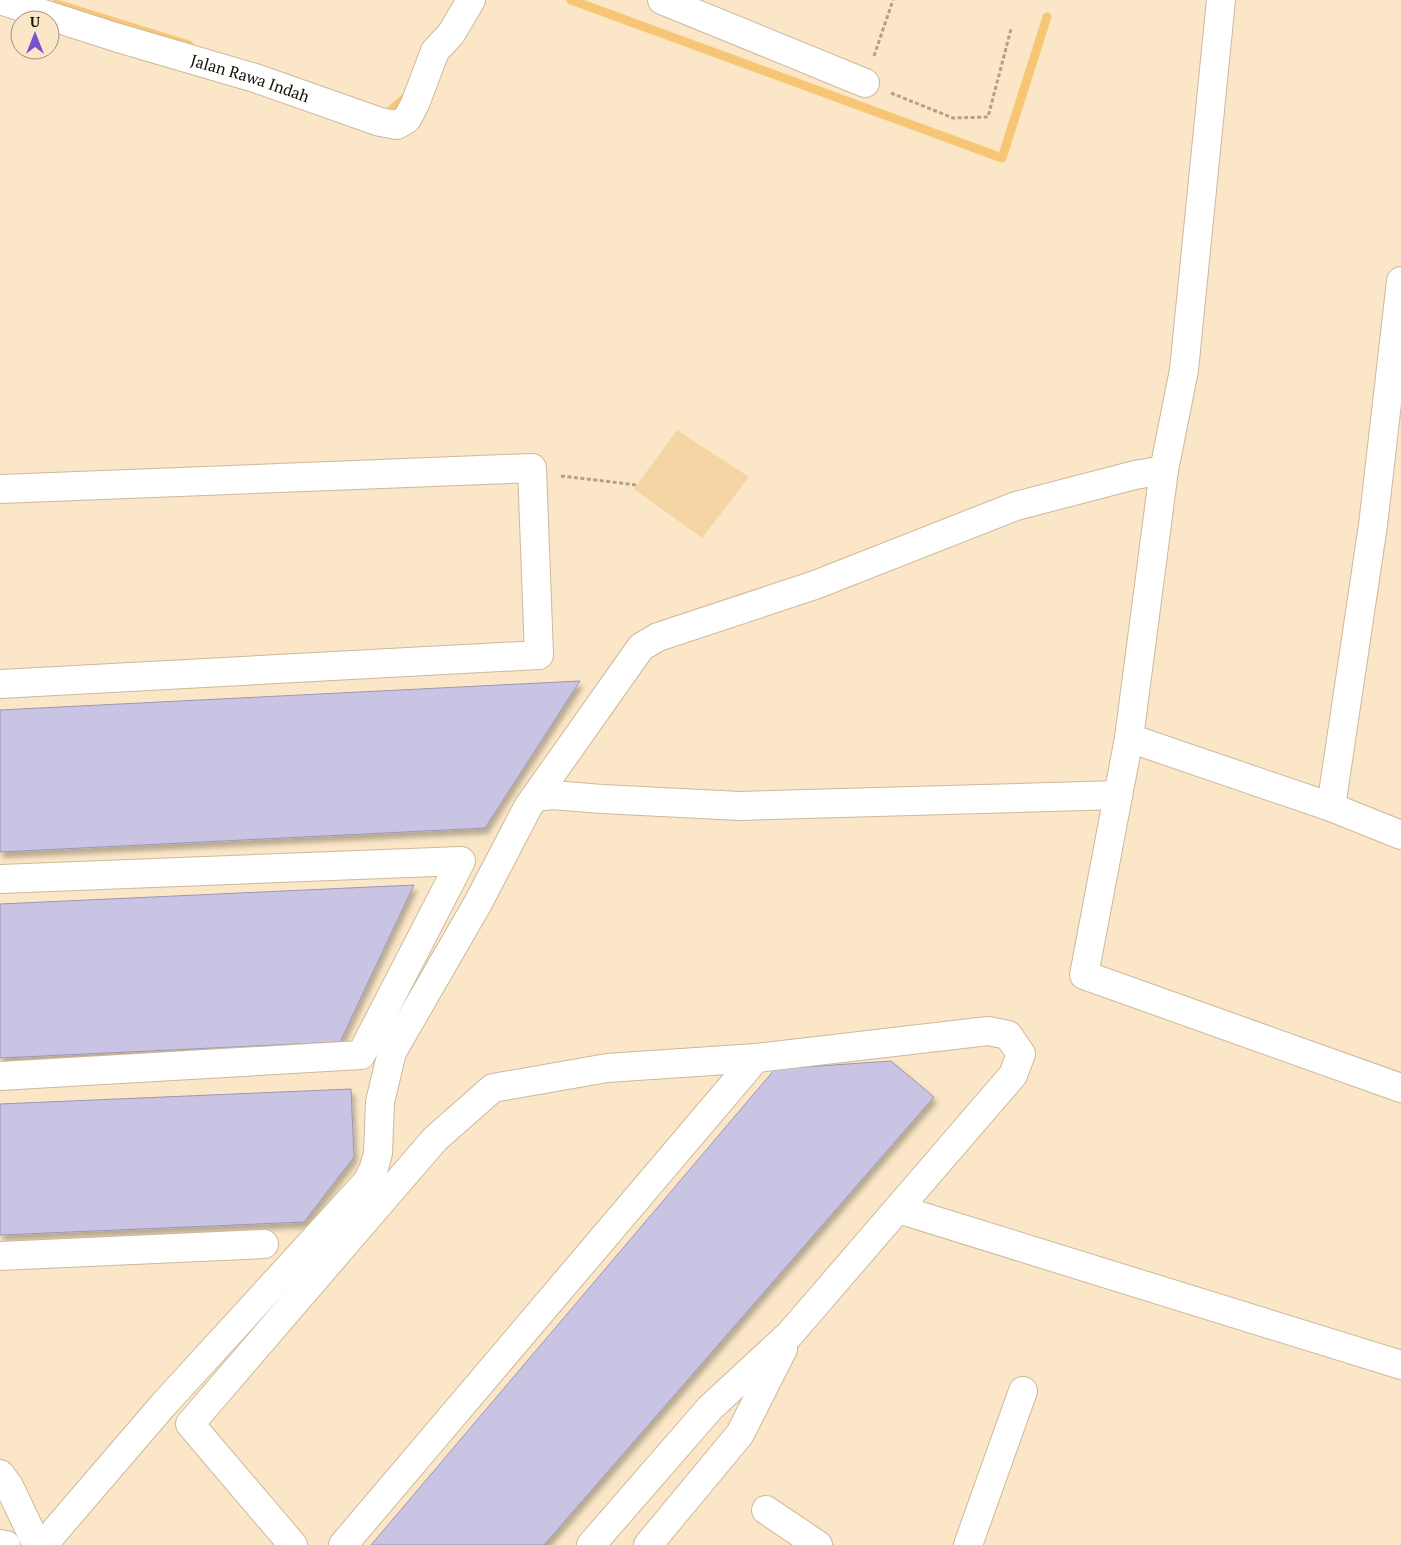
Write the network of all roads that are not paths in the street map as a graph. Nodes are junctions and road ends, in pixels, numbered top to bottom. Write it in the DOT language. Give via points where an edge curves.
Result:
graph roads {
  1 [pos="0,0"];
  2 [pos="471,0"];
  3 [pos="662,0"];
  4 [pos="1221,0"];
  5 [pos="865,83"];
  6 [pos="1401,281"];
  7 [pos="1164,470"];
  8 [pos="0,489"];
  9 [pos="0,684"];
  10 [pos="1129,738"];
  11 [pos="1118,795"];
  12 [pos="536,797"];
  13 [pos="1331,807"];
  14 [pos="1401,836"];
  15 [pos="0,879"];
  16 [pos="756,1058"];
  17 [pos="0,1076"];
  18 [pos="1401,1088"];
  19 [pos="898,1209"];
  20 [pos="264,1244"];
  21 [pos="0,1256"];
  22 [pos="790,1334"];
  23 [pos="1401,1365"];
  24 [pos="1023,1391"];
  25 [pos="0,1474"];
  26 [pos="766,1510"];
  27 [pos="0,1544"];
  28 [pos="6,1545"];
  29 [pos="37,1545"];
  30 [pos="43,1545"];
  31 [pos="293,1545"];
  32 [pos="343,1545"];
  33 [pos="591,1545"];
  34 [pos="648,1545"];
  35 [pos="818,1545"];
  36 [pos="968,1545"];
  1 -- 2 [label="street, Jalan Rawa Indah" via="397,125 407,119 436,51 451,34"];
  3 -- 5 [label="street"];
  4 -- 7 [label="street" via="1184,370"];
  6 -- 13 [label="street" via="1373,525"];
  7 -- 10 [label="street"];
  7 -- 12 [label="street" via="1016,506 815,585 658,637 641,647"];
  8 -- 9 [label="street" via="532,468 539,655"];
  10 -- 11 [label="street"];
  10 -- 13 [label="street"];
  11 -- 12 [label="street" via="740,806 552,795"];
  11 -- 18 [label="street" via="1084,975"];
  12 -- 30 [label="street" via="392,1052 380,1102 378,1153 368,1182 164,1404"];
  13 -- 14 [label="street"];
  15 -- 17 [label="street" via="461,861 361,1055"];
  16 -- 19 [label="street" via="988,1031 1008,1035 1021,1054 1013,1075"];
  16 -- 31 [label="street" via="607,1068 493,1088 434,1139 190,1424"];
  16 -- 32 [label="street"];
  19 -- 22 [label="street"];
  19 -- 23 [label="street"];
  20 -- 21 [label="street"];
  22 -- 33 [label="street" via="710,1408"];
  22 -- 34 [label="street" via="740,1434"];
  24 -- 36 [label="street"];
  25 -- 29 [label="street"];
  26 -- 35 [label="street"];
  27 -- 28 [label="street"];
}
